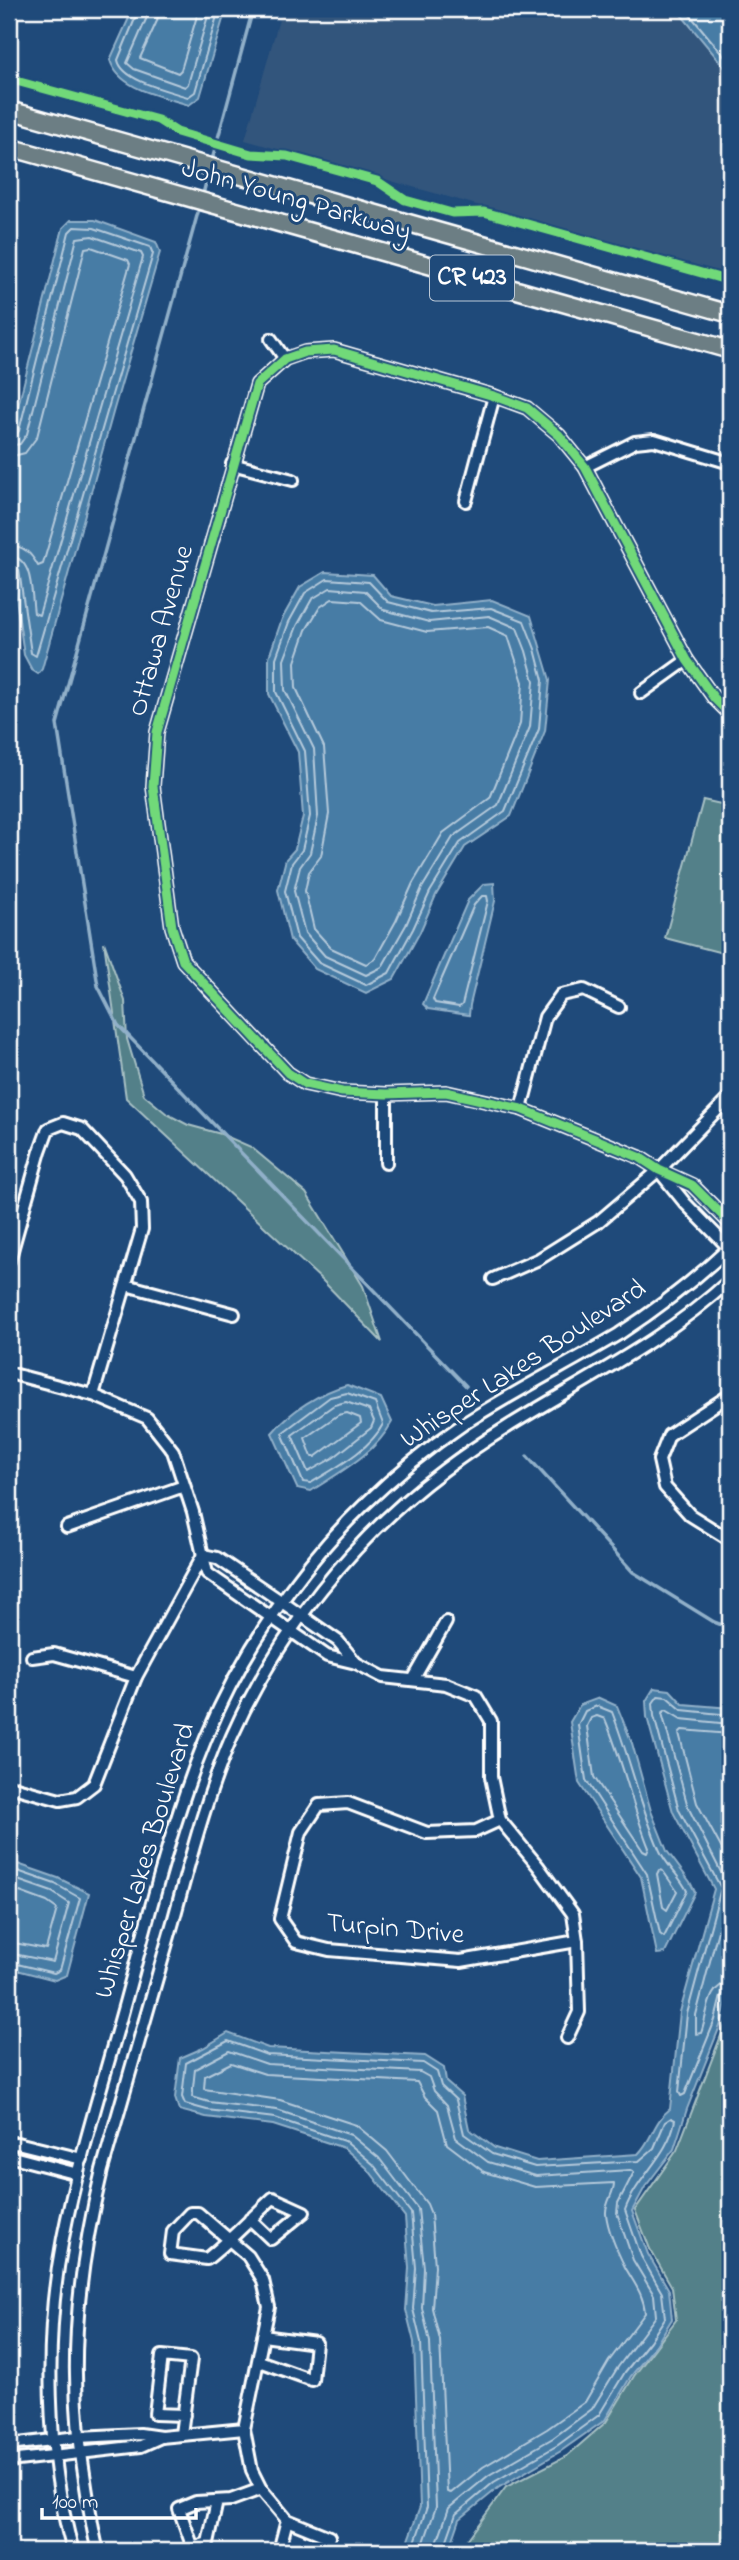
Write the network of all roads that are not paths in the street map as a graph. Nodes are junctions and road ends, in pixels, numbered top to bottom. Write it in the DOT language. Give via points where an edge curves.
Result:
graph roads {
  1 [pos="9,110"];
  2 [pos="9,147"];
  3 [pos="730,314"];
  4 [pos="271,340"];
  5 [pos="730,350"];
  6 [pos="285,359"];
  7 [pos="494,396"];
  8 [pos="730,463"];
  9 [pos="232,464"];
  10 [pos="585,467"];
  11 [pos="293,480"];
  12 [pos="467,501"];
  13 [pos="687,660"];
  14 [pos="641,693"];
  15 [pos="730,714"];
  16 [pos="619,1007"];
  17 [pos="386,1094"];
  18 [pos="730,1097"];
  19 [pos="521,1109"];
  20 [pos="386,1163"];
  21 [pos="659,1170"];
  22 [pos="14,1221"];
  23 [pos="730,1223"];
  24 [pos="730,1248"];
  25 [pos="9,1261"];
  26 [pos="493,1279"];
  27 [pos="730,1280"];
  28 [pos="126,1285"];
  29 [pos="234,1314"];
  30 [pos="9,1373"];
  31 [pos="93,1395"];
  32 [pos="730,1395"];
  33 [pos="184,1486"];
  34 [pos="67,1527"];
  35 [pos="730,1540"];
  36 [pos="203,1555"];
  37 [pos="282,1602"];
  38 [pos="303,1616"];
  39 [pos="272,1618"];
  40 [pos="446,1622"];
  41 [pos="291,1632"];
  42 [pos="32,1657"];
  43 [pos="356,1663"];
  44 [pos="136,1677"];
  45 [pos="413,1680"];
  46 [pos="9,1786"];
  47 [pos="500,1820"];
  48 [pos="162,1869"];
  49 [pos="186,1876"];
  50 [pos="577,1941"];
  51 [pos="567,2038"];
  52 [pos="9,2144"];
  53 [pos="9,2156"];
  54 [pos="82,2159"];
  55 [pos="78,2174"];
  56 [pos="250,2219"];
  57 [pos="230,2240"];
  58 [pos="263,2336"];
  59 [pos="260,2361"];
  60 [pos="184,2415"];
  61 [pos="244,2429"];
  62 [pos="181,2434"];
  63 [pos="78,2437"];
  64 [pos="161,2437"];
  65 [pos="54,2440"];
  66 [pos="9,2445"];
  67 [pos="80,2454"];
  68 [pos="56,2458"];
  69 [pos="9,2462"];
  70 [pos="261,2489"];
  71 [pos="217,2501"];
  72 [pos="286,2520"];
  73 [pos="74,2551"];
  74 [pos="98,2551"];
  75 [pos="279,2551"];
  76 [pos="323,2551"];
  1 -- 3 [label="highway, John Young Parkway / CR 423"];
  2 -- 5 [label="highway, John Young Parkway / CR 423"];
  4 -- 6 [label="street"];
  6 -- 7 [label="street, Ottawa Avenue" via="334,350"];
  6 -- 9 [label="street, Ottawa Avenue" via="257,384"];
  7 -- 10 [label="street, Ottawa Avenue" via="527,408 559,435"];
  7 -- 12 [label="street"];
  8 -- 10 [label="street" via="654,440 635,442"];
  9 -- 11 [label="street"];
  9 -- 17 [label="street, Ottawa Avenue" via="157,732 152,786 173,927 183,961 288,1073 305,1084 342,1092"];
  10 -- 13 [label="street, Ottawa Avenue"];
  13 -- 14 [label="street"];
  13 -- 15 [label="street, Ottawa Avenue"];
  16 -- 19 [label="street" via="584,990 561,995 545,1017"];
  17 -- 19 [label="street, Ottawa Avenue" via="446,1092"];
  17 -- 20 [label="street"];
  18 -- 21 [label="street"];
  19 -- 21 [label="street, Ottawa Avenue" via="639,1157"];
  21 -- 23 [label="street, Ottawa Avenue" via="692,1185"];
  21 -- 24 [label="street, Ottawa Avenue"];
  21 -- 26 [label="street" via="598,1222 539,1259"];
  22 -- 25 [label="street"];
  22 -- 28 [label="street" via="48,1129 63,1123 82,1129 125,1175 141,1202 142,1229"];
  24 -- 37 [label="street, Whisper Lakes Boulevard" via="660,1306 459,1427 406,1468 363,1506"];
  27 -- 38 [label="street, Whisper Lakes Boulevard" via="672,1328 497,1432 443,1470 390,1514"];
  28 -- 29 [label="street"];
  28 -- 31 [label="street"];
  30 -- 31 [label="street"];
  31 -- 33 [label="street" via="147,1418 173,1451"];
  32 -- 35 [label="street" via="670,1435 659,1460 665,1487 690,1514"];
  33 -- 34 [label="street"];
  33 -- 36 [label="street"];
  36 -- 37 [label="street" via="217,1558"];
  36 -- 39 [label="street" via="207,1573"];
  36 -- 44 [label="street"];
  37 -- 38 [label="street"];
  37 -- 39 [label="street, Whisper Lakes Boulevard"];
  38 -- 41 [label="street, Whisper Lakes Boulevard"];
  38 -- 43 [label="street" via="338,1641"];
  39 -- 41 [label="street"];
  39 -- 48 [label="street, Whisper Lakes Boulevard" via="206,1736"];
  40 -- 45 [label="street"];
  41 -- 43 [label="street" via="327,1656"];
  41 -- 49 [label="street, Whisper Lakes Boulevard" via="232,1736"];
  42 -- 44 [label="street" via="54,1654"];
  43 -- 45 [label="street" via="383,1676"];
  44 -- 46 [label="street" via="94,1784 77,1797 60,1800"];
  45 -- 47 [label="street" via="446,1684 476,1696 491,1721 491,1777"];
  47 -- 50 [label="street" via="573,1914"];
  47 -- 50 [label="street, Turpin Drive" via="476,1831 427,1833 348,1803 319,1805 301,1832 280,1919 296,1942 330,1950 461,1961"];
  48 -- 49 [label="street"];
  48 -- 54 [label="street, Whisper Lakes Boulevard"];
  49 -- 63 [label="street, Whisper Lakes Boulevard" via="89,2225 74,2364"];
  50 -- 51 [label="street" via="579,2012"];
  52 -- 54 [label="street"];
  53 -- 55 [label="street"];
  54 -- 55 [label="street, Whisper Lakes Boulevard"];
  55 -- 65 [label="street, Whisper Lakes Boulevard" via="55,2296"];
  56 -- 56 [label="street" via="273,2198 304,2212 271,2239"];
  56 -- 57 [label="street"];
  57 -- 57 [label="street" via="207,2259 170,2254 173,2231 190,2213 198,2213"];
  57 -- 58 [label="street" via="248,2256 263,2280 269,2307"];
  58 -- 59 [label="street"];
  58 -- 59 [label="street" via="316,2343 312,2380"];
  59 -- 61 [label="street"];
  60 -- 60 [label="street" via="191,2359 162,2356 155,2414"];
  60 -- 62 [label="street"];
  61 -- 62 [label="street"];
  61 -- 70 [label="street"];
  62 -- 64 [label="street"];
  63 -- 64 [label="street"];
  63 -- 65 [label="street"];
  63 -- 67 [label="street, Whisper Lakes Boulevard"];
  64 -- 67 [label="street" via="141,2446"];
  65 -- 66 [label="street"];
  65 -- 68 [label="street, Whisper Lakes Boulevard"];
  67 -- 68 [label="street"];
  67 -- 74 [label="street, Whisper Lakes Boulevard"];
  68 -- 69 [label="street"];
  68 -- 73 [label="street, Whisper Lakes Boulevard"];
  70 -- 71 [label="street"];
  70 -- 72 [label="street"];
  71 -- 71 [label="street" via="179,2509 193,2548 208,2543"];
  72 -- 75 [label="street"];
  72 -- 76 [label="street" via="329,2537"];
}
